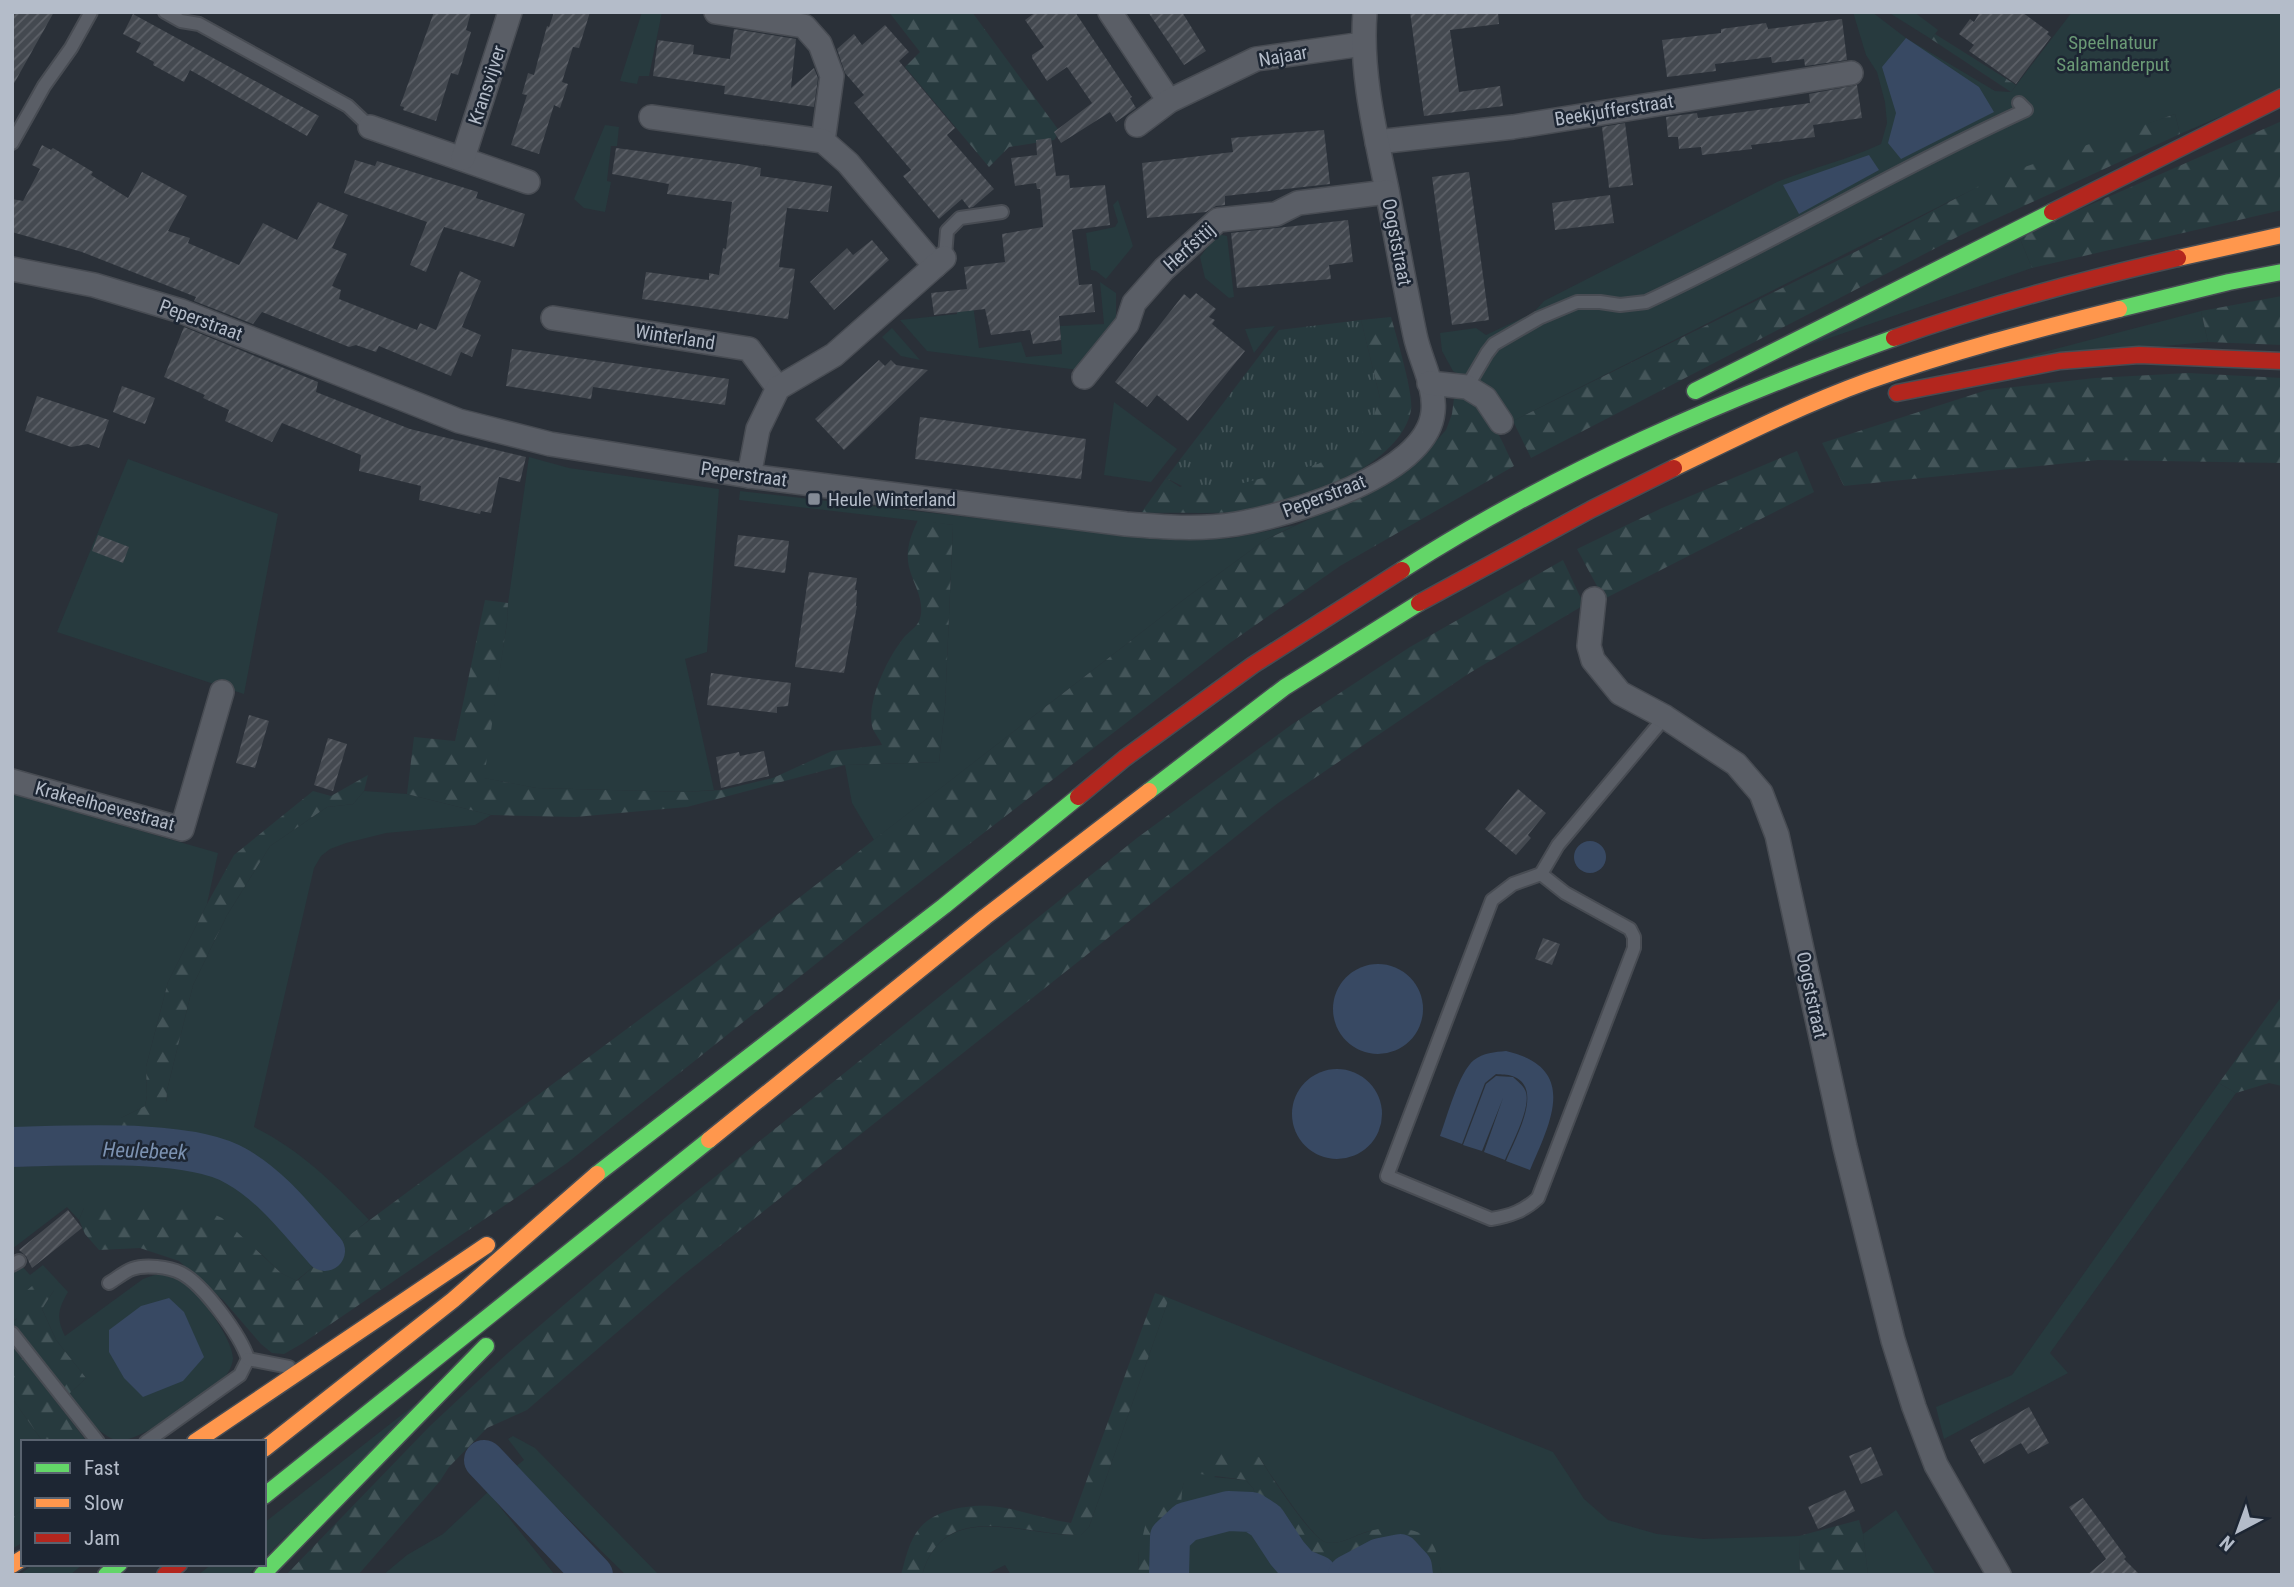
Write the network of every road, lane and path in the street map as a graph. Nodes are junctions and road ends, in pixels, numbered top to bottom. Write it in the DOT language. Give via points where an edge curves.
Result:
graph roads {
  1 [pos="91,12"];
  2 [pos="165,12"];
  3 [pos="510,12"];
  4 [pos="716,12"];
  5 [pos="1110,12"];
  6 [pos="1365,12"];
  7 [pos="1363,44"];
  8 [pos="1851,73"];
  9 [pos="2282,97"];
  10 [pos="1169,101"];
  11 [pos="2019,103"];
  12 [pos="650,117"];
  13 [pos="1137,125"];
  14 [pos="370,127"];
  15 [pos="823,141"];
  16 [pos="1377,142"];
  17 [pos="12,143"];
  18 [pos="464,158"];
  19 [pos="528,182"];
  20 [pos="1387,192"];
  21 [pos="1002,212"];
  22 [pos="2282,236"];
  23 [pos="940,261"];
  24 [pos="12,270"];
  25 [pos="2282,272"];
  26 [pos="553,318"];
  27 [pos="2282,361"];
  28 [pos="1084,377"];
  29 [pos="1429,383"];
  30 [pos="1467,387"];
  31 [pos="778,388"];
  32 [pos="1884,396"];
  33 [pos="1679,399"];
  34 [pos="1858,403"];
  35 [pos="1501,422"];
  36 [pos="1634,426"];
  37 [pos="1756,428"];
  38 [pos="1598,459"];
  39 [pos="749,476"];
  40 [pos="1594,599"];
  41 [pos="222,692"];
  42 [pos="1665,717"];
  43 [pos="12,781"];
  44 [pos="1541,874"];
  45 [pos="589,1180"];
  46 [pos="613,1218"];
  47 [pos="109,1283"];
  48 [pos="525,1307"];
  49 [pos="12,1333"];
  50 [pos="495,1337"];
  51 [pos="248,1359"];
  52 [pos="304,1368"];
  53 [pos="96,1440"];
  54 [pos="149,1440"];
  55 [pos="198,1440"];
  56 [pos="266,1447"];
  57 [pos="266,1494"];
  58 [pos="262,1575"];
  59 [pos="1999,1575"];
  1 -- 17 [label="lane"];
  2 -- 14 [label="lane" via="199,24 348,106"];
  3 -- 18 [label="street, Kransvijver"];
  4 -- 15 [label="street" via="804,26 820,44 832,76"];
  5 -- 10 [label="street"];
  6 -- 7 [label="street, Oogststraat"];
  7 -- 10 [label="street, Najaar" via="1256,59"];
  7 -- 16 [label="street, Oogststraat"];
  8 -- 16 [label="street, Beekjufferstraat" via="1513,127"];
  9 -- 33 [label="highway"];
  10 -- 13 [label="street, Najaar"];
  11 -- 30 [label="lane" via="2026,110 1646,302 1577,302 1539,318 1494,344"];
  12 -- 15 [label="street"];
  14 -- 18 [label="street"];
  15 -- 23 [label="street"];
  16 -- 20 [label="street, Oogststraat"];
  18 -- 19 [label="street"];
  20 -- 28 [label="street, Herfsttij" via="1298,204 1276,214 1218,220 1134,303 1126,324"];
  20 -- 29 [label="street, Oogststraat"];
  21 -- 23 [label="lane" via="960,218 947,231"];
  22 -- 38 [label="highway" via="2087,279 1941,321 1808,369"];
  23 -- 31 [label="street" via="834,355"];
  24 -- 39 [label="street, Peperstraat" via="94,285 181,312 459,421 550,444"];
  25 -- 37 [label="highway" via="1951,353"];
  26 -- 31 [label="street, Winterland" via="749,349"];
  27 -- 32 [label="highway" via="2139,355 2060,361"];
  29 -- 30 [label="street"];
  29 -- 39 [label="street, Peperstraat" via="1433,411 1428,432 1408,456 1356,486 1299,510 1235,524 1174,528 1126,524"];
  30 -- 35 [label="street" via="1485,398"];
  31 -- 39 [label="street" via="758,429"];
  34 -- 37 [label="highway"];
  36 -- 38 [label="highway"];
  37 -- 46 [label="highway" via="1436,592 1285,687 985,917"];
  38 -- 45 [label="highway" via="1422,556 1253,665 1125,758 944,906"];
  40 -- 42 [label="street, Oogststraat" via="1589,646 1594,660 1620,693"];
  41 -- 43 [label="street, Krakeelhoevestraat" via="182,830"];
  42 -- 44 [label="lane" via="1558,845"];
  42 -- 59 [label="street, Oogststraat" via="1736,764 1761,793 1777,835 1844,1146 1893,1340 1936,1465"];
  44 -- 44 [label="lane" via="1513,884 1492,900 1387,1176 1491,1219 1527,1209 1538,1198 1634,948 1630,929 1565,893"];
  45 -- 52 [label="highway"];
  45 -- 56 [label="highway" via="453,1300"];
  46 -- 48 [label="highway"];
  46 -- 57 [label="highway"];
  47 -- 51 [label="lane" via="133,1268 181,1273 222,1314 244,1345"];
  49 -- 53 [label="lane"];
  50 -- 58 [label="highway"];
  51 -- 52 [label="lane"];
  51 -- 54 [label="lane" via="240,1375"];
  52 -- 55 [label="highway"];
}
